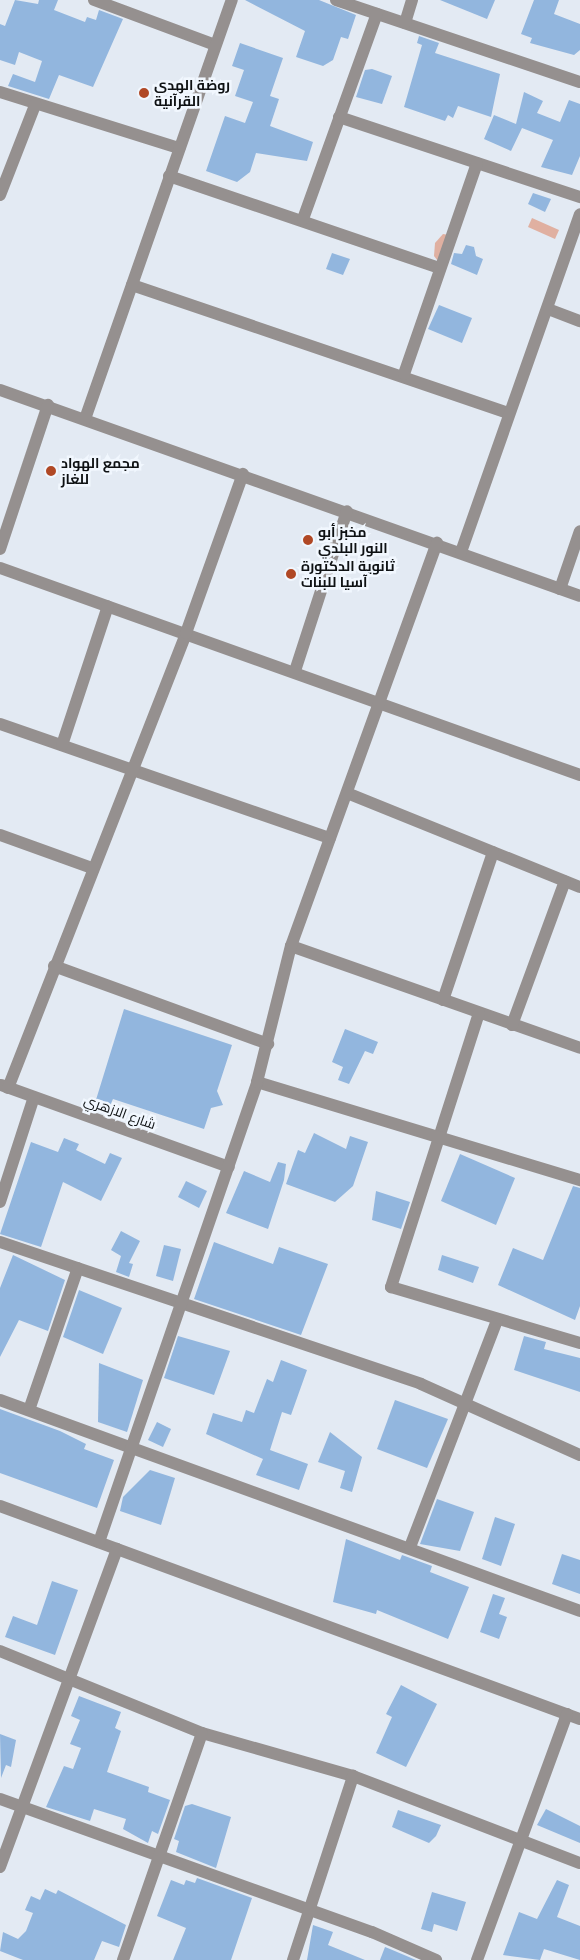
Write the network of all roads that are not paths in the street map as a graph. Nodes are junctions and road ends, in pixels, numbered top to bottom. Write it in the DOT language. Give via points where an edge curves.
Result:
graph roads {
  1 [pos="94,0"];
  2 [pos="232,0"];
  3 [pos="336,0"];
  4 [pos="412,0"];
  5 [pos="377,14"];
  6 [pos="404,23"];
  7 [pos="215,46"];
  8 [pos="580,82"];
  9 [pos="0,92"];
  10 [pos="35,105"];
  11 [pos="340,117"];
  12 [pos="179,148"];
  13 [pos="476,163"];
  14 [pos="169,176"];
  15 [pos="0,195"];
  16 [pos="580,196"];
  17 [pos="580,214"];
  18 [pos="303,219"];
  19 [pos="440,268"];
  20 [pos="132,285"];
  21 [pos="548,309"];
  22 [pos="580,321"];
  23 [pos="404,374"];
  24 [pos="0,390"];
  25 [pos="48,405"];
  26 [pos="509,412"];
  27 [pos="85,419"];
  28 [pos="243,474"];
  29 [pos="347,511"];
  30 [pos="580,531"];
  31 [pos="437,543"];
  32 [pos="0,548"];
  33 [pos="462,552"];
  34 [pos="0,568"];
  35 [pos="560,589"];
  36 [pos="580,596"];
  37 [pos="108,606"];
  38 [pos="186,633"];
  39 [pos="295,671"];
  40 [pos="380,701"];
  41 [pos="0,724"];
  42 [pos="62,745"];
  43 [pos="133,770"];
  44 [pos="580,775"];
  45 [pos="347,793"];
  46 [pos="0,835"];
  47 [pos="330,838"];
  48 [pos="493,852"];
  49 [pos="92,868"];
  50 [pos="565,881"];
  51 [pos="580,887"];
  52 [pos="291,946"];
  53 [pos="54,966"];
  54 [pos="443,1000"];
  55 [pos="479,1013"];
  56 [pos="512,1025"];
  57 [pos="268,1044"];
  58 [pos="580,1048"];
  59 [pos="257,1082"];
  60 [pos="4,1086"];
  61 [pos="34,1098"];
  62 [pos="442,1136"];
  63 [pos="229,1167"];
  64 [pos="580,1180"];
  65 [pos="0,1202"];
  66 [pos="0,1242"];
  67 [pos="78,1268"];
  68 [pos="182,1304"];
  69 [pos="497,1320"];
  70 [pos="580,1343"];
  71 [pos="0,1400"];
  72 [pos="465,1401"];
  73 [pos="29,1410"];
  74 [pos="134,1448"];
  75 [pos="580,1455"];
  76 [pos="0,1506"];
  77 [pos="99,1542"];
  78 [pos="410,1547"];
  79 [pos="117,1549"];
  80 [pos="580,1612"];
  81 [pos="0,1651"];
  82 [pos="72,1681"];
  83 [pos="567,1714"];
  84 [pos="580,1719"];
  85 [pos="202,1733"];
  86 [pos="353,1776"];
  87 [pos="0,1799"];
  88 [pos="22,1807"];
  89 [pos="519,1841"];
  90 [pos="156,1857"];
  91 [pos="580,1863"];
  92 [pos="0,1867"];
  93 [pos="312,1911"];
  94 [pos="429,1959"];
  95 [pos="123,1960"];
  96 [pos="293,1960"];
  97 [pos="477,1960"];
  1 -- 7 [label="street"];
  2 -- 7 [label="street"];
  3 -- 5 [label="street"];
  4 -- 6 [label="street"];
  5 -- 6 [label="street"];
  5 -- 11 [label="street"];
  6 -- 8 [label="street"];
  7 -- 12 [label="street"];
  9 -- 10 [label="street"];
  10 -- 12 [label="street"];
  10 -- 15 [label="street"];
  11 -- 13 [label="street"];
  11 -- 18 [label="street"];
  12 -- 14 [label="street"];
  13 -- 16 [label="street"];
  13 -- 19 [label="street"];
  14 -- 18 [label="street"];
  14 -- 20 [label="street"];
  17 -- 21 [label="street"];
  18 -- 19 [label="street"];
  19 -- 23 [label="street"];
  20 -- 23 [label="street"];
  20 -- 27 [label="street"];
  21 -- 22 [label="street"];
  21 -- 26 [label="street"];
  23 -- 26 [label="street"];
  24 -- 25 [label="street"];
  25 -- 27 [label="street"];
  25 -- 32 [label="street"];
  26 -- 33 [label="street"];
  27 -- 28 [label="street"];
  28 -- 29 [label="street"];
  28 -- 38 [label="street"];
  29 -- 31 [label="street"];
  29 -- 39 [label="street"];
  30 -- 35 [label="street"];
  31 -- 33 [label="street"];
  31 -- 40 [label="street"];
  33 -- 35 [label="street"];
  34 -- 37 [label="street"];
  35 -- 36 [label="street"];
  37 -- 38 [label="street"];
  37 -- 42 [label="street"];
  38 -- 39 [label="street"];
  38 -- 43 [label="street"];
  39 -- 40 [label="street"];
  40 -- 44 [label="street"];
  40 -- 45 [label="street"];
  41 -- 42 [label="street"];
  42 -- 43 [label="street"];
  43 -- 47 [label="street"];
  43 -- 49 [label="street"];
  45 -- 47 [label="street"];
  45 -- 48 [label="street"];
  46 -- 49 [label="street"];
  47 -- 52 [label="street"];
  48 -- 50 [label="street"];
  48 -- 54 [label="street"];
  49 -- 53 [label="street"];
  50 -- 51 [label="street"];
  50 -- 56 [label="street"];
  52 -- 54 [label="street"];
  52 -- 57 [label="street"];
  53 -- 57 [label="street"];
  53 -- 60 [label="street"];
  54 -- 55 [label="street"];
  55 -- 56 [label="street"];
  55 -- 62 [label="street"];
  56 -- 58 [label="street"];
  57 -- 59 [label="street"];
  59 -- 62 [label="street"];
  59 -- 63 [label="street"];
  60 -- 61 [label="street, شارع الازهري"];
  61 -- 63 [label="street, شارع الازهري"];
  61 -- 65 [label="street"];
  62 -- 64 [label="street"];
  62 -- 69 [label="street" via="391,1287"];
  63 -- 68 [label="street"];
  66 -- 67 [label="street"];
  67 -- 68 [label="street"];
  67 -- 73 [label="street"];
  68 -- 72 [label="street"];
  68 -- 74 [label="street"];
  69 -- 70 [label="street"];
  69 -- 72 [label="street"];
  71 -- 73 [label="street"];
  72 -- 75 [label="street"];
  72 -- 78 [label="street"];
  73 -- 74 [label="street"];
  74 -- 77 [label="street"];
  74 -- 78 [label="street"];
  76 -- 77 [label="street"];
  77 -- 79 [label="street"];
  78 -- 80 [label="street"];
  79 -- 82 [label="street"];
  79 -- 83 [label="street"];
  81 -- 82 [label="street"];
  82 -- 85 [label="street"];
  82 -- 88 [label="street"];
  83 -- 84 [label="street"];
  83 -- 89 [label="street"];
  85 -- 86 [label="street"];
  85 -- 90 [label="street"];
  86 -- 89 [label="street"];
  86 -- 93 [label="street"];
  87 -- 88 [label="street"];
  88 -- 90 [label="street"];
  88 -- 92 [label="street"];
  89 -- 91 [label="street"];
  89 -- 97 [label="street"];
  90 -- 93 [label="street"];
  90 -- 95 [label="street"];
  93 -- 94 [label="street"];
  93 -- 96 [label="street"];
}
